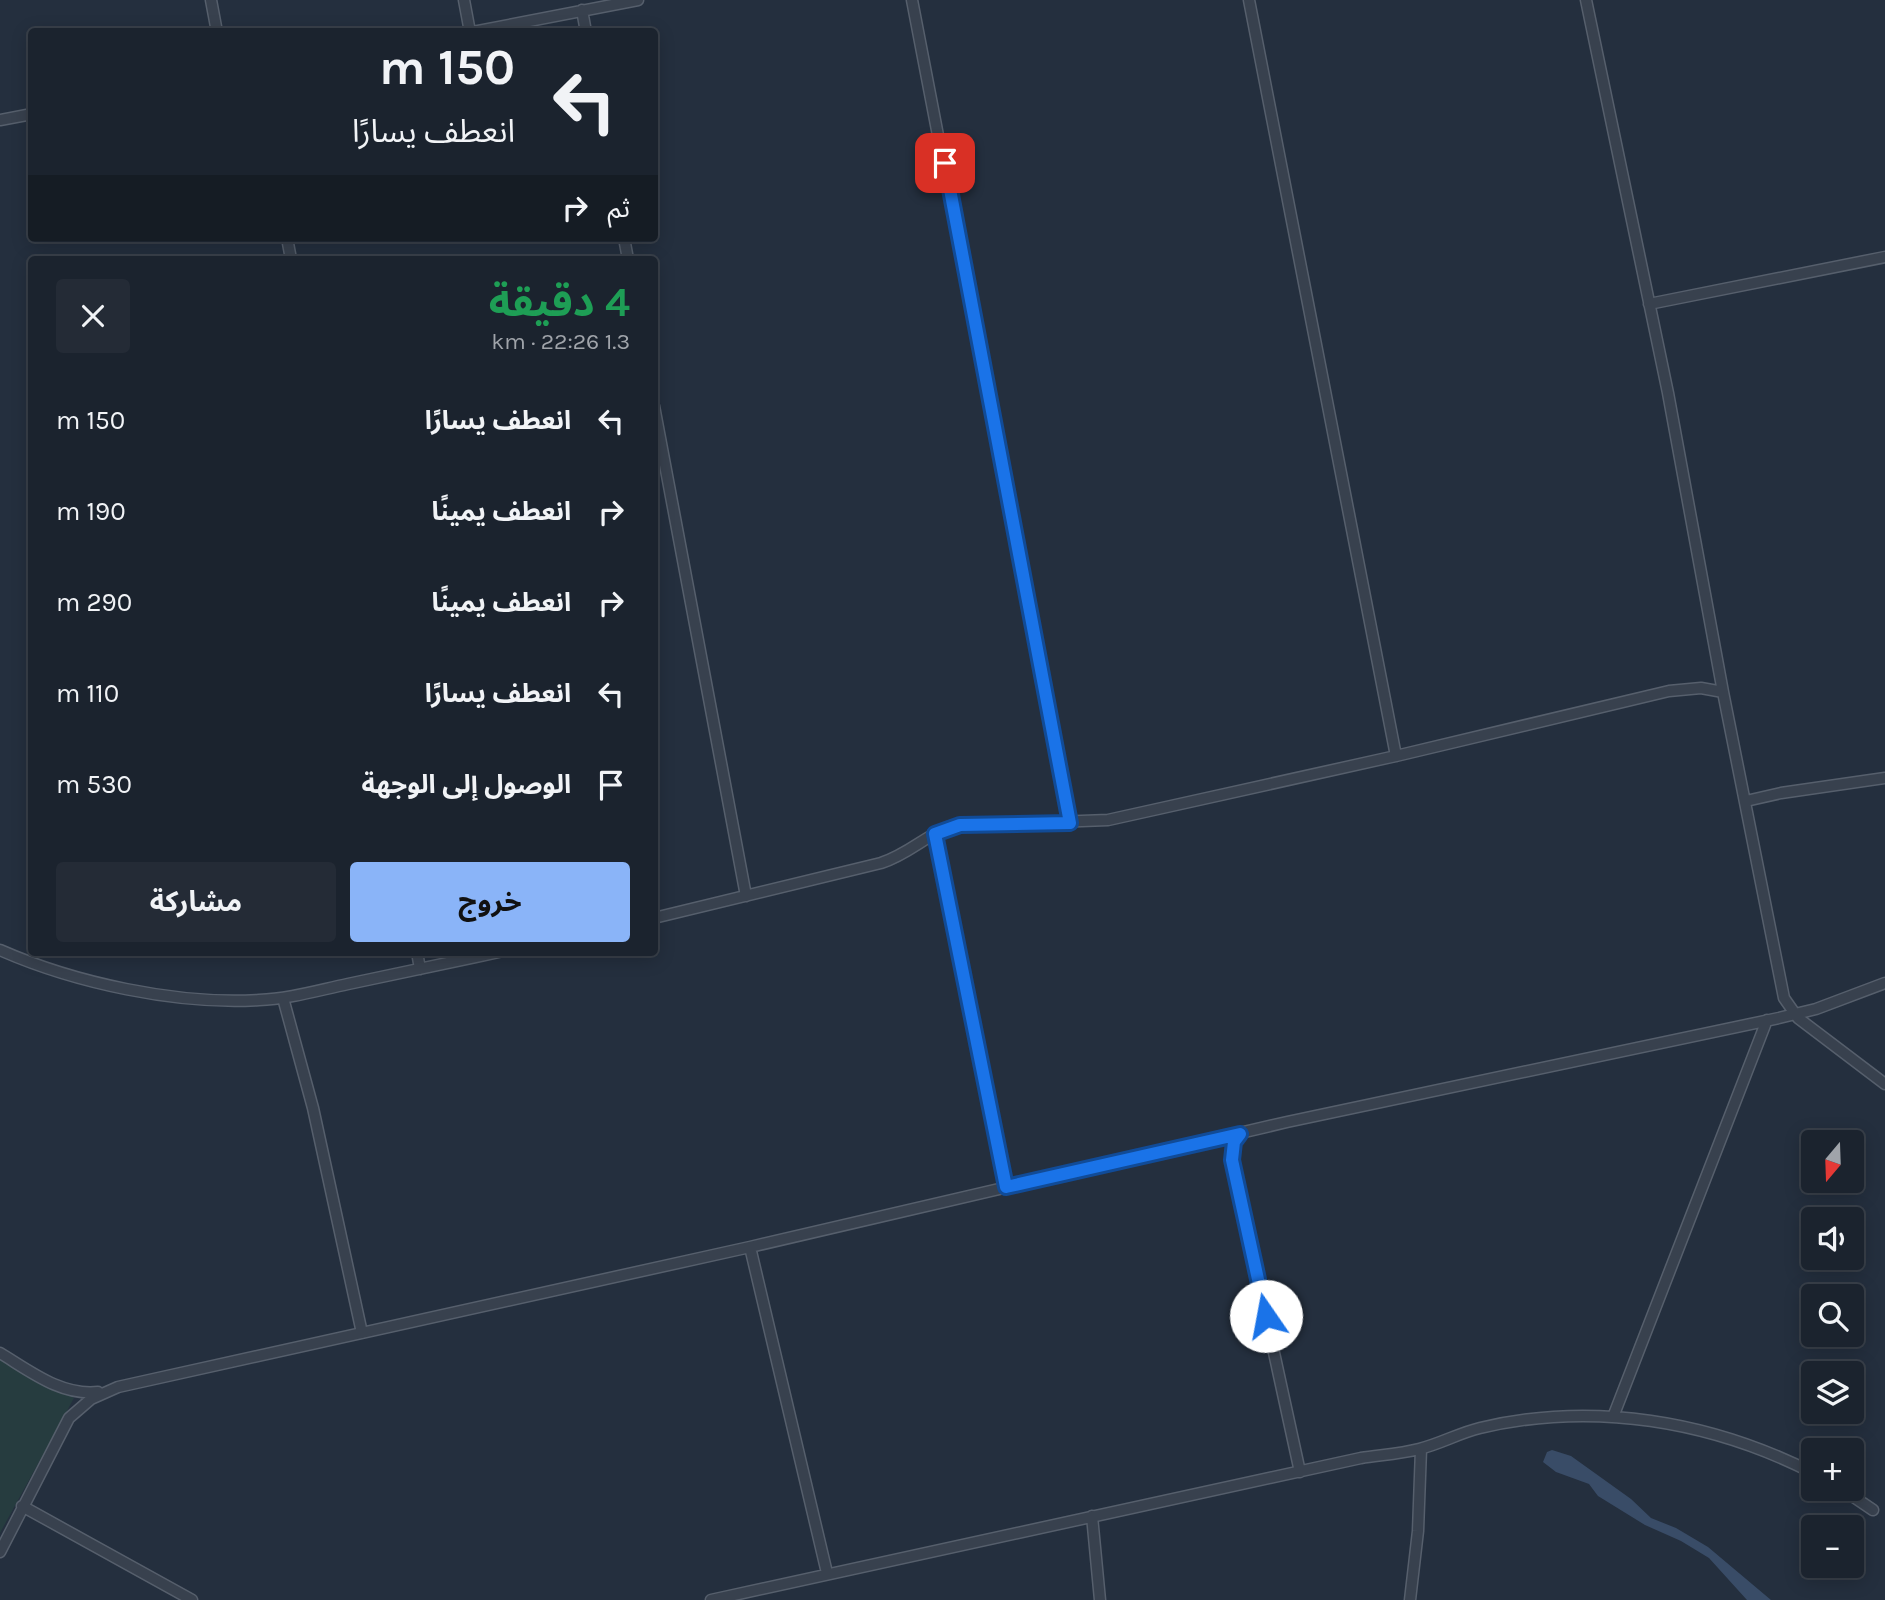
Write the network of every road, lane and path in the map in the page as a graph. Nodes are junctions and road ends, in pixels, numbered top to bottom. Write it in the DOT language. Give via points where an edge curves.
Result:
graph roads {
  1 [pos="211,0"];
  2 [pos="464,0"];
  3 [pos="638,0"];
  4 [pos="912,0"];
  5 [pos="1249,0"];
  6 [pos="1586,0"];
  7 [pos="582,10"];
  8 [pos="216,28"];
  9 [pos="471,28"];
  10 [pos="492,28"];
  11 [pos="585,28"];
  12 [pos="28,115"];
  13 [pos="0,120"];
  14 [pos="1885,257"];
  15 [pos="1649,304"];
  16 [pos="658,426"];
  17 [pos="1723,692"];
  18 [pos="1396,756"];
  19 [pos="1885,778"];
  20 [pos="1746,801"];
  21 [pos="1070,823"];
  22 [pos="935,834"];
  23 [pos="746,897"];
  24 [pos="658,917"];
  25 [pos="0,950"];
  26 [pos="418,956"];
  27 [pos="480,956"];
  28 [pos="420,969"];
  29 [pos="1885,983"];
  30 [pos="283,998"];
  31 [pos="1794,1014"];
  32 [pos="1767,1020"];
  33 [pos="1885,1084"];
  34 [pos="1240,1134"];
  35 [pos="1006,1187"];
  36 [pos="750,1247"];
  37 [pos="362,1333"];
  38 [pos="0,1353"];
  39 [pos="104,1392"];
  40 [pos="1613,1417"];
  41 [pos="1420,1449"];
  42 [pos="1801,1468"];
  43 [pos="1300,1472"];
  44 [pos="1860,1501"];
  45 [pos="22,1506"];
  46 [pos="1873,1510"];
  47 [pos="1092,1516"];
  48 [pos="0,1552"];
  49 [pos="827,1573"];
  50 [pos="192,1600"];
  51 [pos="711,1600"];
  52 [pos="1100,1600"];
  53 [pos="1410,1600"];
  1 -- 8 [label="street"];
  2 -- 9 [label="street"];
  3 -- 7 [label="street"];
  4 -- 21 [label="street"];
  5 -- 18 [label="street"];
  6 -- 15 [label="street"];
  7 -- 10 [label="street"];
  7 -- 11 [label="street"];
  12 -- 13 [label="street"];
  14 -- 15 [label="street"];
  15 -- 17 [label="street"];
  16 -- 23 [label="street"];
  17 -- 18 [label="street" via="1701,688 1669,691"];
  17 -- 20 [label="street"];
  18 -- 21 [label="street" via="1108,820"];
  19 -- 20 [label="street"];
  20 -- 31 [label="street" via="1782,989"];
  21 -- 22 [label="street" via="960,825"];
  22 -- 23 [label="street" via="893,859"];
  22 -- 35 [label="street"];
  23 -- 24 [label="street"];
  25 -- 30 [label="street" via="61,973 148,992 244,1001"];
  26 -- 28 [label="street"];
  27 -- 28 [label="street"];
  28 -- 30 [label="street"];
  29 -- 31 [label="street"];
  30 -- 37 [label="street" via="313,1108"];
  31 -- 32 [label="street"];
  31 -- 33 [label="street"];
  32 -- 34 [label="street"];
  32 -- 40 [label="street"];
  34 -- 35 [label="street"];
  34 -- 43 [label="street" via="1232,1160"];
  35 -- 36 [label="street"];
  36 -- 37 [label="street"];
  36 -- 49 [label="street"];
  37 -- 39 [label="street"];
  38 -- 39 [label="street" via="62,1388"];
  39 -- 45 [label="street" via="69,1418"];
  40 -- 41 [label="street" via="1504,1423"];
  40 -- 42 [label="street" via="1710,1432"];
  41 -- 43 [label="street"];
  41 -- 53 [label="street"];
  43 -- 47 [label="street"];
  44 -- 46 [label="street"];
  45 -- 48 [label="street"];
  45 -- 50 [label="street"];
  47 -- 49 [label="street"];
  47 -- 52 [label="street"];
  49 -- 51 [label="street"];
}
